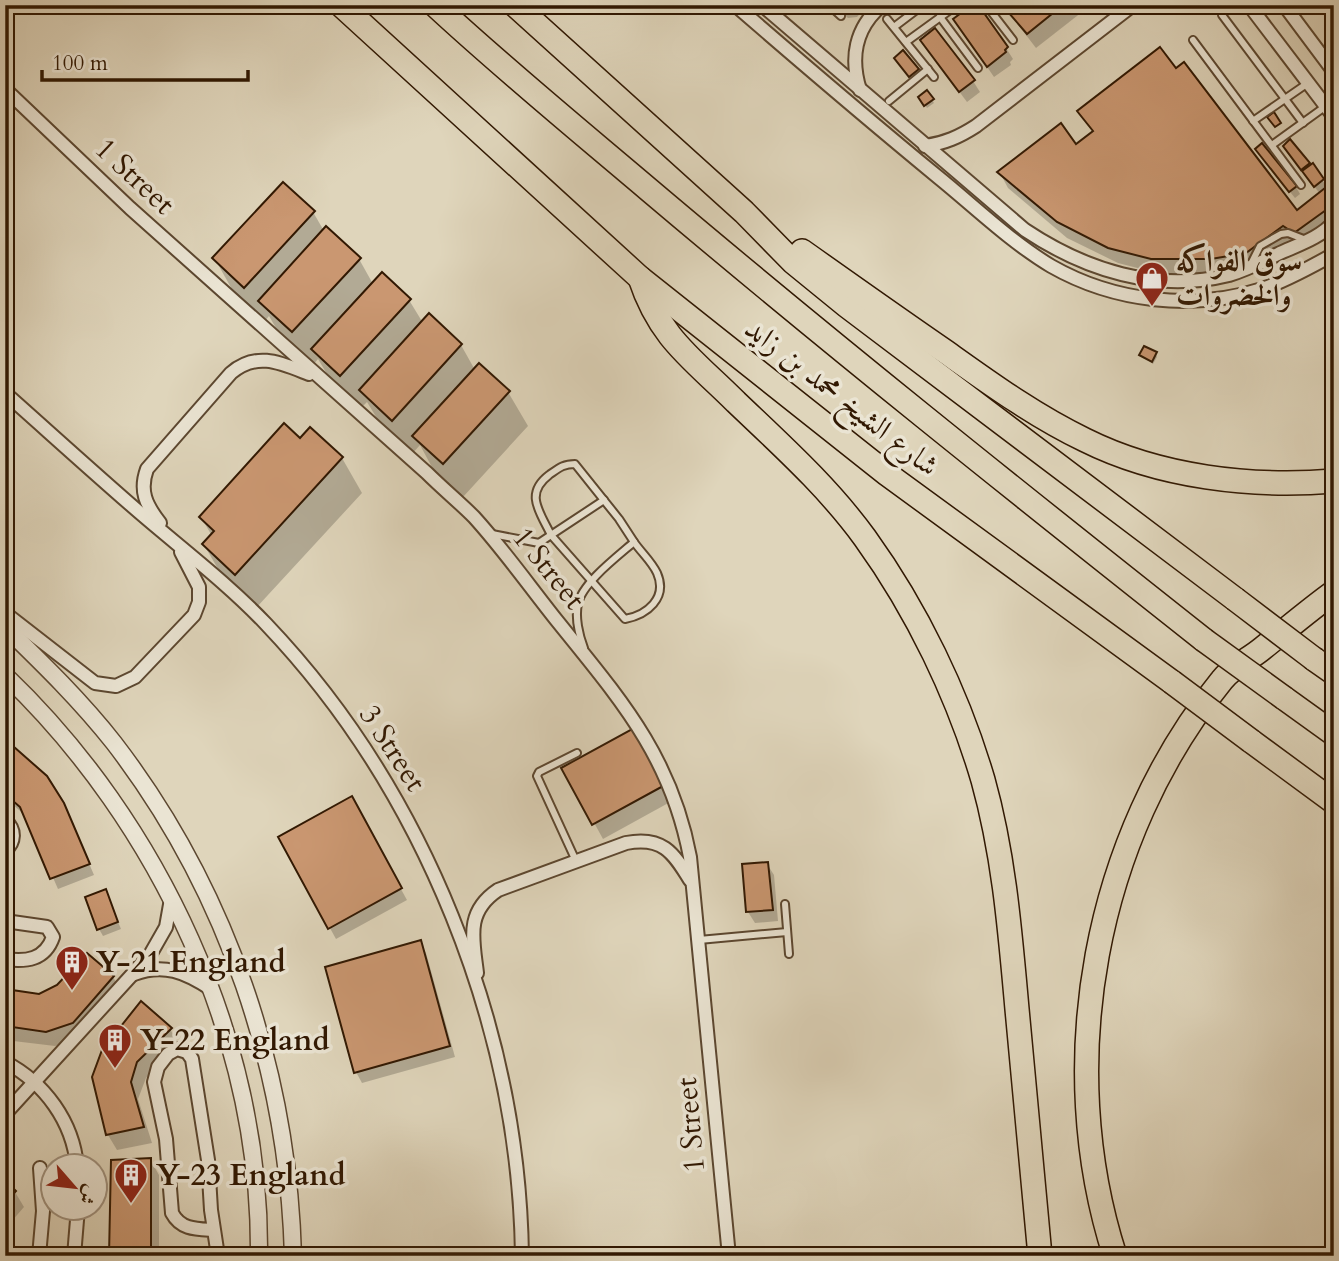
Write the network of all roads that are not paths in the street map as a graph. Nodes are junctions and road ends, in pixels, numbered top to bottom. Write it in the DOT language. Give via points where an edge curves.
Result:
graph roads {
  1 [pos="341,5"];
  2 [pos="435,5"];
  3 [pos="516,5"];
  4 [pos="735,5"];
  5 [pos="762,5"];
  6 [pos="829,5"];
  7 [pos="882,5"];
  8 [pos="923,5"];
  9 [pos="957,5"];
  10 [pos="986,5"];
  11 [pos="1133,5"];
  12 [pos="1249,5"];
  13 [pos="1284,5"];
  14 [pos="1222,15"];
  15 [pos="841,16"];
  16 [pos="940,18"];
  17 [pos="887,19"];
  18 [pos="894,27"];
  19 [pos="1013,40"];
  20 [pos="1193,40"];
  21 [pos="906,42"];
  22 [pos="1334,47"];
  23 [pos="1321,56"];
  24 [pos="978,68"];
  25 [pos="928,69"];
  26 [pos="1334,72"];
  27 [pos="934,77"];
  28 [pos="1308,83"];
  29 [pos="5,89"];
  30 [pos="860,90"];
  31 [pos="1285,99"];
  32 [pos="889,101"];
  33 [pos="1326,106"];
  34 [pos="1334,117"];
  35 [pos="1254,121"];
  36 [pos="1303,123"];
  37 [pos="1272,145"];
  38 [pos="925,146"];
  39 [pos="1301,185"];
  40 [pos="744,212"];
  41 [pos="1334,222"];
  42 [pos="1334,254"];
  43 [pos="640,278"];
  44 [pos="318,377"];
  45 [pos="5,393"];
  46 [pos="1334,481"];
  47 [pos="604,500"];
  48 [pos="487,533"];
  49 [pos="551,535"];
  50 [pos="175,542"];
  51 [pos="634,542"];
  52 [pos="592,581"];
  53 [pos="1334,592"];
  54 [pos="5,613"];
  55 [pos="5,627"];
  56 [pos="588,660"];
  57 [pos="1334,673"];
  58 [pos="5,675"];
  59 [pos="1334,734"];
  60 [pos="577,753"];
  61 [pos="1334,802"];
  62 [pos="5,820"];
  63 [pos="5,852"];
  64 [pos="577,862"];
  65 [pos="692,883"];
  66 [pos="171,895"];
  67 [pos="785,904"];
  68 [pos="5,920"];
  69 [pos="788,932"];
  70 [pos="699,940"];
  71 [pos="789,954"];
  72 [pos="5,959"];
  73 [pos="134,974"];
  74 [pos="211,989"];
  75 [pos="480,995"];
  76 [pos="5,1062"];
  77 [pos="33,1083"];
  78 [pos="5,1114"];
  79 [pos="76,1152"];
  80 [pos="42,1222"];
  81 [pos="77,1222"];
  82 [pos="214,1230"];
  83 [pos="39,1256"];
  84 [pos="74,1256"];
  85 [pos="218,1256"];
  86 [pos="259,1256"];
  87 [pos="293,1256"];
  88 [pos="522,1256"];
  89 [pos="729,1256"];
  90 [pos="1040,1256"];
  91 [pos="1115,1256"];
  1 -- 43 [label="highway, شارع الشيخ محمد بن زايد"];
  2 -- 59 [label="highway, شارع الشيخ محمد بن زايد, bridge" via="478,46 952,440 1204,640"];
  3 -- 40 [label="highway"];
  4 -- 42 [label="street" via="1022,245 1081,281 1148,298 1206,300 1262,288"];
  5 -- 30 [label="street"];
  6 -- 15 [label="lane"];
  7 -- 30 [label="street" via="868,19 854,52"];
  8 -- 18 [label="lane"];
  9 -- 16 [label="lane"];
  10 -- 19 [label="lane"];
  11 -- 38 [label="street" via="976,126 943,144"];
  12 -- 28 [label="street"];
  13 -- 23 [label="street"];
  14 -- 31 [label="lane"];
  16 -- 21 [label="lane"];
  16 -- 24 [label="lane"];
  17 -- 18 [label="lane"];
  18 -- 21 [label="lane"];
  20 -- 35 [label="lane"];
  21 -- 25 [label="lane"];
  22 -- 23 [label="lane"];
  23 -- 26 [label="street"];
  25 -- 27 [label="lane"];
  25 -- 32 [label="lane"];
  28 -- 31 [label="lane"];
  28 -- 33 [label="street"];
  29 -- 44 [label="street, 1 Street"];
  30 -- 38 [label="street"];
  31 -- 35 [label="lane"];
  31 -- 36 [label="lane"];
  33 -- 34 [label="street"];
  33 -- 36 [label="lane"];
  35 -- 37 [label="lane"];
  36 -- 37 [label="lane"];
  37 -- 39 [label="lane"];
  38 -- 41 [label="street" via="1050,247 1096,268 1145,280 1187,281 1250,268"];
  40 -- 46 [label="highway" via="993,386 1087,441 1191,474 1303,484"];
  40 -- 57 [label="highway, bridge" via="793,262 847,306"];
  43 -- 61 [label="highway, شارع الشيخ محمد بن زايد, bridge" via="887,474"];
  43 -- 90 [label="highway" via="672,341 821,484 865,539 916,621 956,705 983,780 1009,915"];
  44 -- 48 [label="street, 1 Street"];
  44 -- 50 [label="street" via="273,360 243,364 151,462 143,483 144,499"];
  45 -- 50 [label="street, 3 Street"];
  47 -- 49 [label="lane"];
  47 -- 49 [label="lane" via="575,464 564,464 539,482 534,492"];
  47 -- 51 [label="lane"];
  48 -- 49 [label="lane" via="539,543"];
  48 -- 56 [label="street, 1 Street"];
  49 -- 52 [label="lane"];
  50 -- 54 [label="street" via="199,587 197,609 141,672 123,684 95,682"];
  50 -- 75 [label="street, 3 Street" via="286,646 372,759 428,863"];
  51 -- 52 [label="lane"];
  51 -- 52 [label="lane" via="657,572 661,586 658,599 645,612 625,619"];
  52 -- 56 [label="lane" via="578,603 580,638"];
  53 -- 91 [label="highway" via="1223,678 1156,782 1110,897 1088,1018 1087,1080 1102,1216"];
  55 -- 87 [label="street" via="114,744 168,823 208,897 255,1017 276,1094 289,1172"];
  56 -- 65 [label="street, 1 Street" via="646,738 664,772 685,832"];
  58 -- 66 [label="street" via="57,727 103,785"];
  60 -- 64 [label="lane" via="537,776"];
  62 -- 63 [label="street" via="13,833"];
  64 -- 65 [label="street" via="626,843 649,842 671,852"];
  64 -- 75 [label="street" via="498,890 483,902 473,928"];
  65 -- 70 [label="street, 1 Street"];
  66 -- 73 [label="street" via="162,937"];
  66 -- 74 [label="street"];
  67 -- 69 [label="lane"];
  68 -- 72 [label="street" via="43,926 53,937 37,958"];
  69 -- 70 [label="lane"];
  69 -- 71 [label="lane"];
  70 -- 89 [label="street, 1 Street"];
  73 -- 74 [label="street" via="171,969"];
  73 -- 77 [label="street"];
  74 -- 86 [label="street" via="248,1135"];
  75 -- 88 [label="street, 3 Street" via="509,1109"];
  76 -- 77 [label="street"];
  77 -- 78 [label="street"];
  77 -- 79 [label="street" via="65,1119"];
  80 -- 83 [label="street"];
  81 -- 84 [label="street"];
  82 -- 82 [label="street" via="186,1227 172,1213 166,1139 154,1082 158,1067 177,1049 192,1059"];
  82 -- 85 [label="street"];
}
